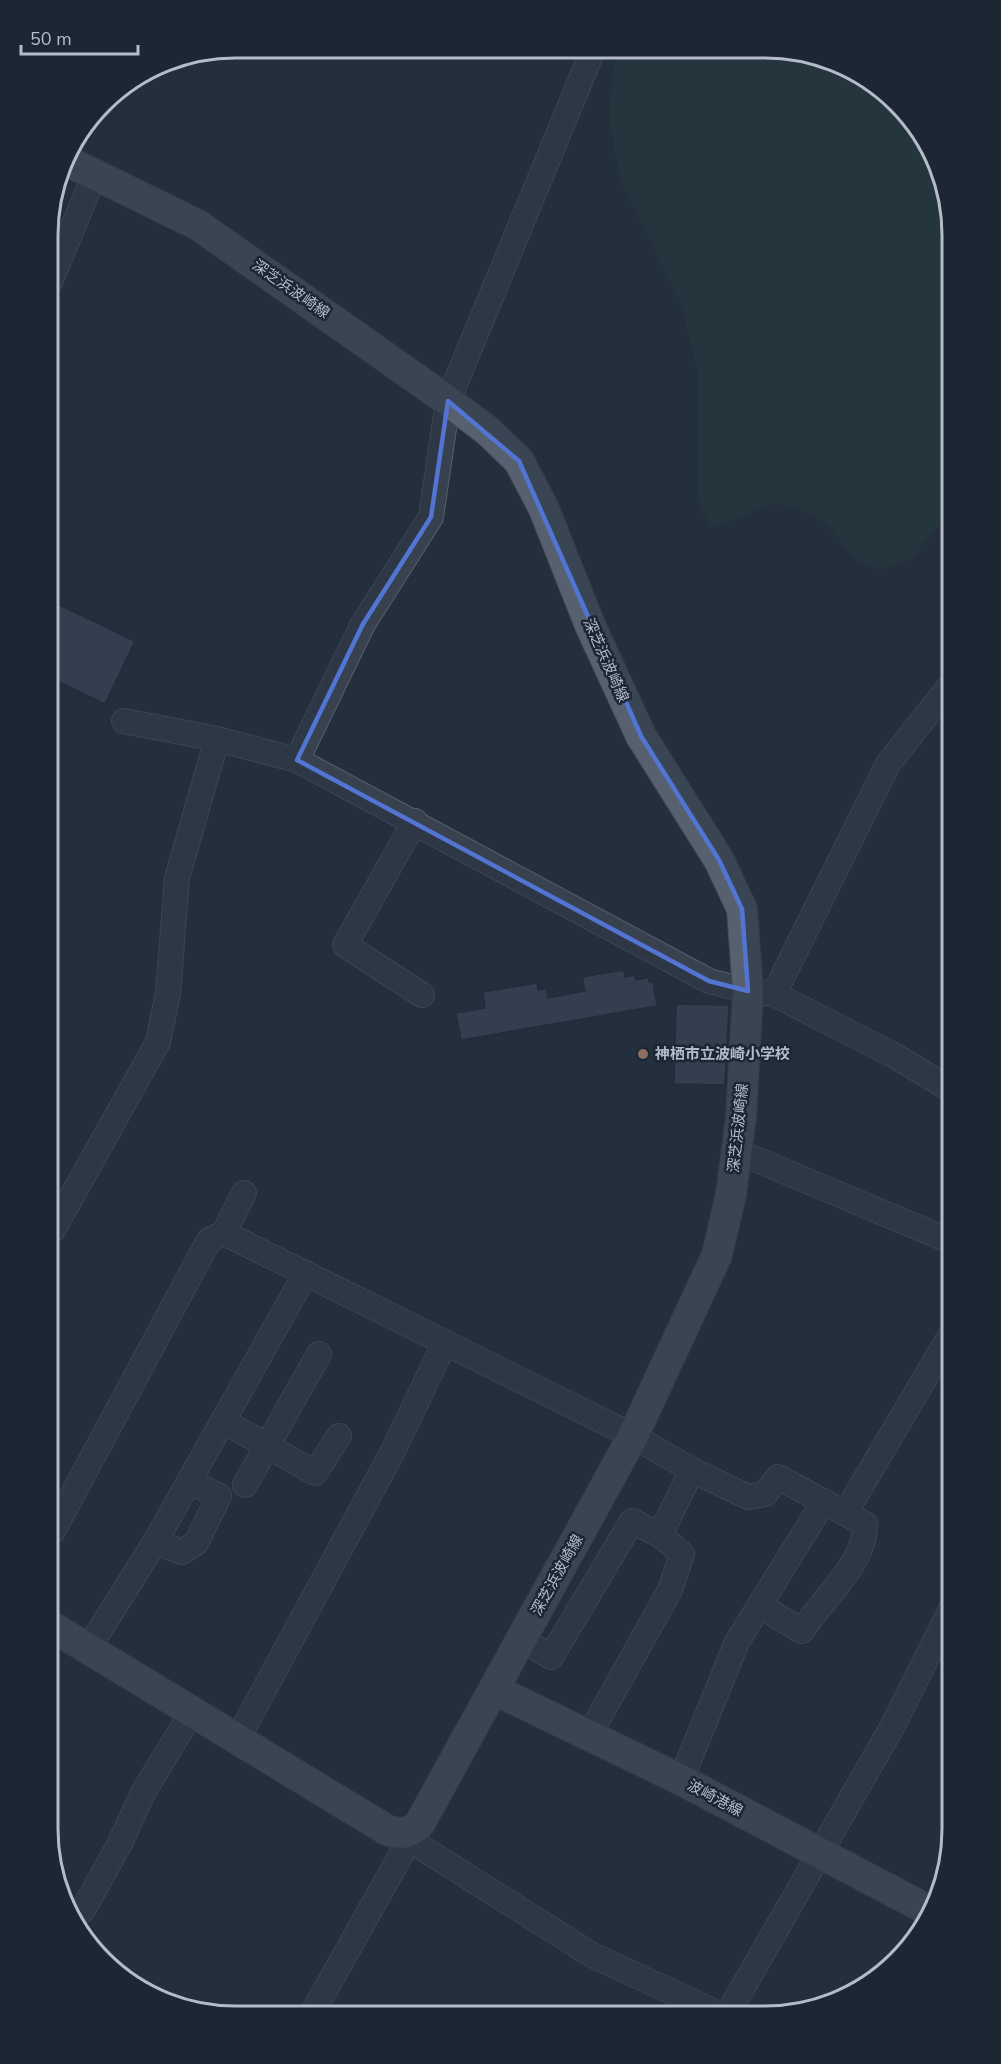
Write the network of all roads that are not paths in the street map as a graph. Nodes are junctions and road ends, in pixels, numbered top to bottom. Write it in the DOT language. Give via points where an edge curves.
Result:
graph roads {
  1 [pos="589,59"];
  2 [pos="74,164"];
  3 [pos="95,174"];
  4 [pos="59,260"];
  5 [pos="448,401"];
  6 [pos="942,696"];
  7 [pos="124,721"];
  8 [pos="217,739"];
  9 [pos="297,759"];
  10 [pos="415,822"];
  11 [pos="761,993"];
  12 [pos="422,995"];
  13 [pos="942,1084"];
  14 [pos="736,1154"];
  15 [pos="244,1193"];
  16 [pos="58,1219"];
  17 [pos="224,1233"];
  18 [pos="942,1238"];
  19 [pos="306,1273"];
  20 [pos="444,1344"];
  21 [pos="942,1349"];
  22 [pos="319,1354"];
  23 [pos="223,1421"];
  24 [pos="339,1436"];
  25 [pos="633,1436"];
  26 [pos="267,1446"];
  27 [pos="692,1470"];
  28 [pos="189,1481"];
  29 [pos="245,1485"];
  30 [pos="824,1501"];
  31 [pos="846,1512"];
  32 [pos="58,1521"];
  33 [pos="660,1534"];
  34 [pos="155,1542"];
  35 [pos="760,1606"];
  36 [pos="942,1627"];
  37 [pos="58,1631"];
  38 [pos="522,1640"];
  39 [pos="88,1649"];
  40 [pos="495,1690"];
  41 [pos="192,1712"];
  42 [pos="588,1737"];
  43 [pos="237,1740"];
  44 [pos="681,1780"];
  45 [pos="405,1833"];
  46 [pos="819,1853"];
  47 [pos="924,1908"];
  48 [pos="80,1912"];
  49 [pos="318,2005"];
  50 [pos="700,2005"];
  51 [pos="733,2005"];
  1 -- 5 [label="street"];
  2 -- 3 [label="main road, 深芝浜波崎線"];
  3 -- 4 [label="street"];
  3 -- 5 [label="main road, 深芝浜波崎線" via="198,225"];
  5 -- 9 [label="street" via="431,517 363,624"];
  5 -- 11 [label="main road, 深芝浜波崎線" via="519,461 544,509 590,625 641,736 719,860 742,909"];
  6 -- 11 [label="street" via="888,764"];
  7 -- 8 [label="street"];
  8 -- 9 [label="street"];
  8 -- 16 [label="street" via="177,878 168,993 158,1042"];
  9 -- 10 [label="street"];
  10 -- 11 [label="street" via="709,981"];
  10 -- 12 [label="street" via="345,945"];
  11 -- 13 [label="street" via="895,1056"];
  11 -- 14 [label="main road, 深芝浜波崎線"];
  14 -- 18 [label="street"];
  14 -- 25 [label="main road, 深芝浜波崎線" via="717,1255"];
  15 -- 17 [label="street"];
  17 -- 19 [label="street"];
  17 -- 32 [label="street" via="209,1240"];
  19 -- 20 [label="street"];
  19 -- 23 [label="street"];
  20 -- 25 [label="street"];
  20 -- 43 [label="street" via="393,1451"];
  21 -- 31 [label="street"];
  22 -- 26 [label="street"];
  23 -- 26 [label="street"];
  23 -- 28 [label="street"];
  24 -- 26 [label="street" via="315,1473"];
  25 -- 27 [label="street"];
  25 -- 38 [label="main road, 深芝浜波崎線"];
  26 -- 29 [label="street"];
  27 -- 30 [label="street" via="748,1497 765,1494 778,1477"];
  27 -- 33 [label="street"];
  28 -- 34 [label="street"];
  28 -- 34 [label="street" via="219,1496 196,1543 182,1552"];
  30 -- 31 [label="street"];
  30 -- 35 [label="street"];
  31 -- 35 [label="street" via="865,1524 866,1535 841,1584 814,1611 802,1631"];
  33 -- 38 [label="street" via="632,1521 550,1657"];
  33 -- 42 [label="street" via="682,1554 670,1590"];
  34 -- 39 [label="street"];
  35 -- 44 [label="street" via="737,1642"];
  36 -- 46 [label="street" via="891,1729"];
  37 -- 39 [label="main road"];
  38 -- 40 [label="main road, 深芝浜波崎線"];
  39 -- 41 [label="main road"];
  40 -- 42 [label="main road, 波崎港線"];
  40 -- 45 [label="main road, 深芝浜波崎線" via="420,1823"];
  41 -- 43 [label="main road"];
  41 -- 48 [label="street" via="144,1791 119,1845"];
  42 -- 44 [label="main road, 波崎港線"];
  43 -- 45 [label="main road" via="387,1830"];
  44 -- 46 [label="main road, 波崎港線"];
  45 -- 49 [label="street" via="402,1853"];
  45 -- 50 [label="street" via="424,1850 592,1955"];
  46 -- 47 [label="main road, 波崎港線"];
  46 -- 51 [label="street"];
}
